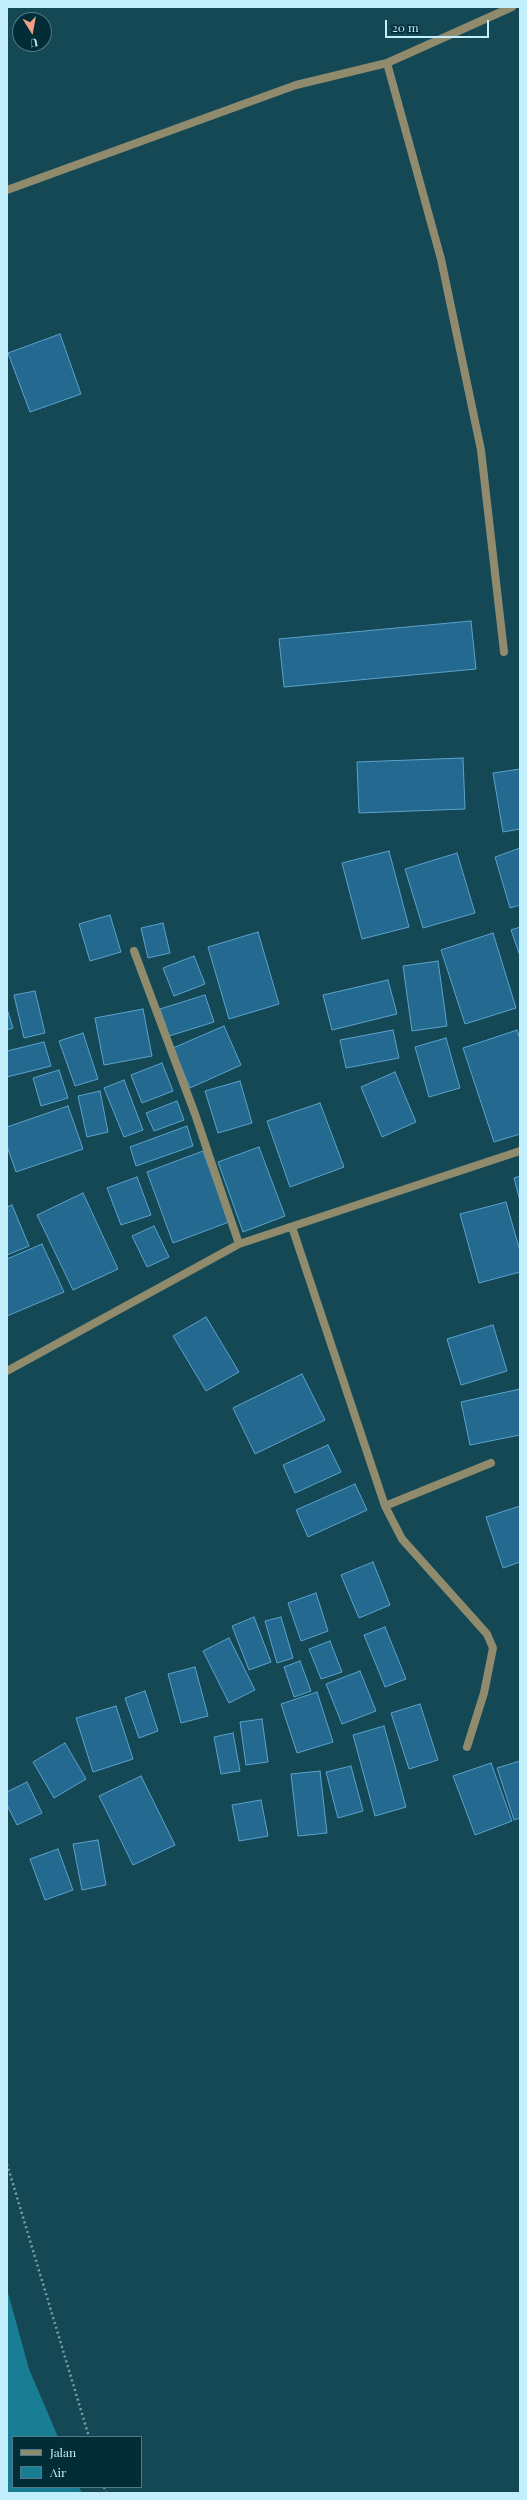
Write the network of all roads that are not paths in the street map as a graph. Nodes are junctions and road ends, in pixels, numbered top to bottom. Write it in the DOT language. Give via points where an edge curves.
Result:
graph roads {
  1 [pos="512,7"];
  2 [pos="387,63"];
  3 [pos="7,190"];
  4 [pos="504,652"];
  5 [pos="134,951"];
  6 [pos="520,1150"];
  7 [pos="292,1227"];
  8 [pos="238,1244"];
  9 [pos="7,1371"];
  10 [pos="491,1463"];
  11 [pos="385,1506"];
  12 [pos="467,1747"];
  1 -- 2 [label="street"];
  2 -- 3 [label="street" via="296,85"];
  2 -- 4 [label="street" via="441,258 481,450"];
  5 -- 8 [label="street" via="195,1114"];
  6 -- 7 [label="street"];
  7 -- 8 [label="street"];
  7 -- 11 [label="street"];
  8 -- 9 [label="street"];
  10 -- 11 [label="street"];
  11 -- 12 [label="street" via="402,1538 487,1634 493,1648 484,1693"];
}
